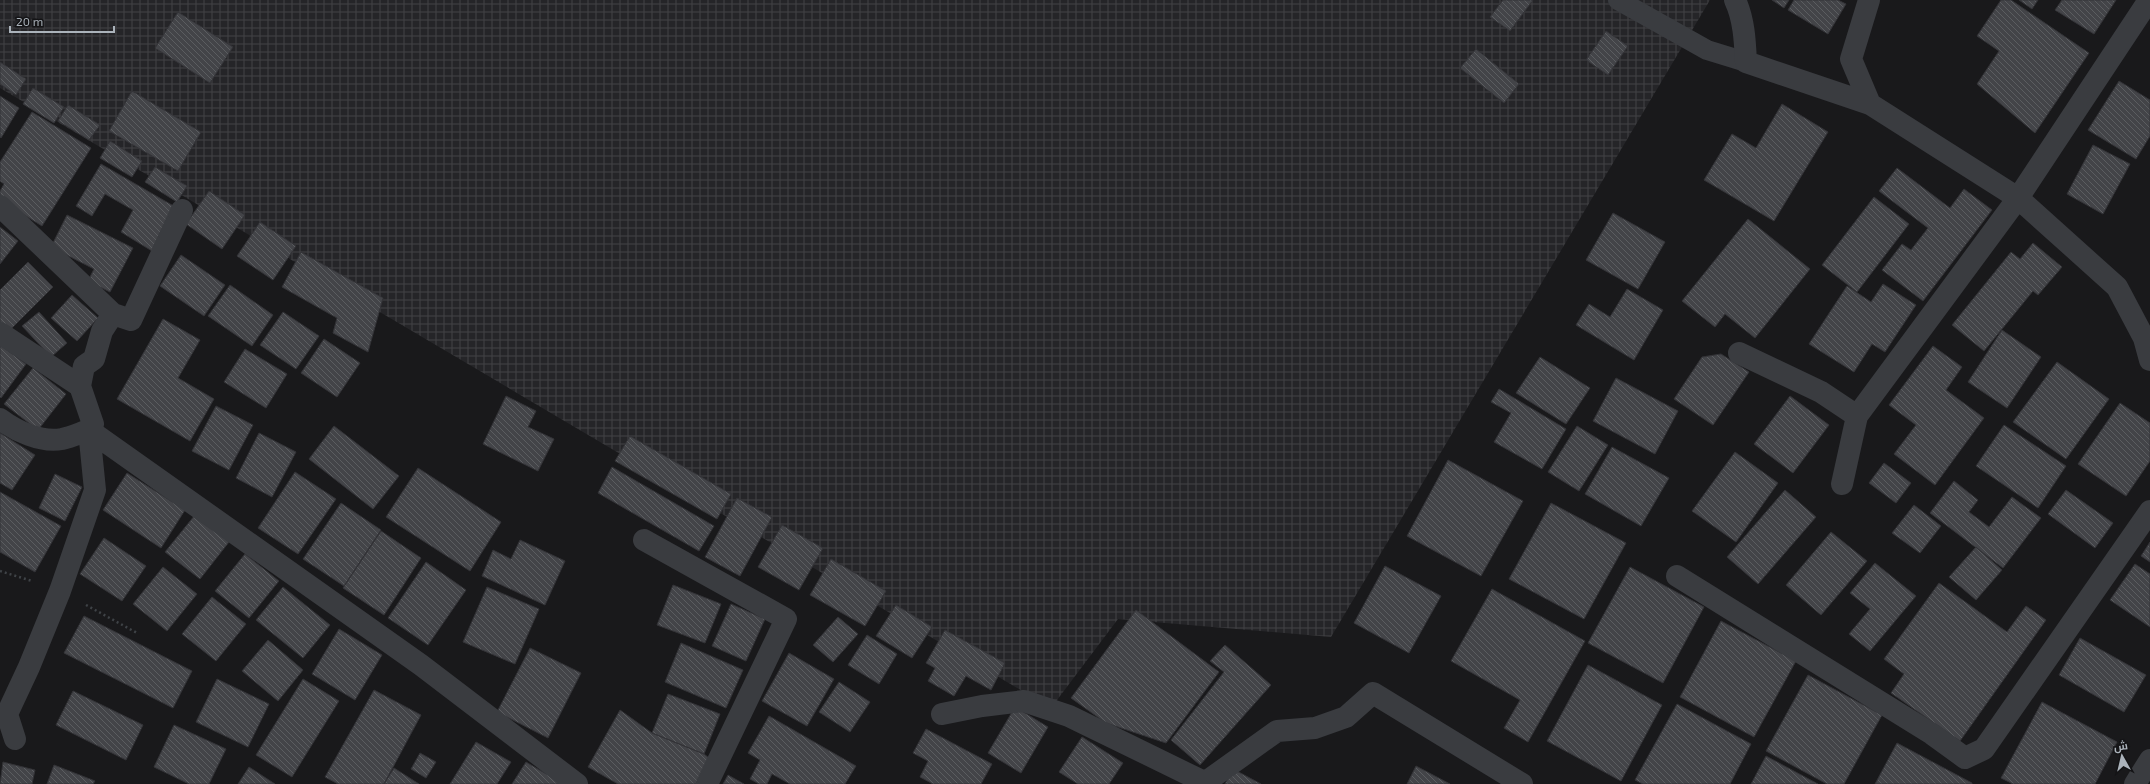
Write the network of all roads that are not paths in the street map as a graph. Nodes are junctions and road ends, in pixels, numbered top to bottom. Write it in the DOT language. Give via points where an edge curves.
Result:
graph roads {
  1 [pos="1618,0"];
  2 [pos="1735,0"];
  3 [pos="1869,0"];
  4 [pos="2149,0"];
  5 [pos="1746,62"];
  6 [pos="1870,104"];
  7 [pos="2018,198"];
  8 [pos="0,206"];
  9 [pos="182,210"];
  10 [pos="113,314"];
  11 [pos="0,333"];
  12 [pos="1739,353"];
  13 [pos="2150,360"];
  14 [pos="80,386"];
  15 [pos="1857,416"];
  16 [pos="0,419"];
  17 [pos="88,430"];
  18 [pos="1842,484"];
  19 [pos="2150,511"];
  20 [pos="644,540"];
  21 [pos="1677,576"];
  22 [pos="942,714"];
  23 [pos="15,739"];
  24 [pos="2150,760"];
  25 [pos="1203,783"];
  26 [pos="576,784"];
  27 [pos="708,784"];
  28 [pos="1522,784"];
  29 [pos="2134,784"];
  1 -- 5 [label="lane" via="1707,50"];
  2 -- 5 [label="street" via="1745,37"];
  3 -- 6 [label="street" via="1851,59"];
  4 -- 7 [label="street"];
  5 -- 6 [label="street"];
  6 -- 7 [label="street"];
  7 -- 13 [label="street" via="2117,288 2144,338"];
  7 -- 15 [label="street"];
  8 -- 10 [label="street"];
  9 -- 10 [label="street" via="130,320"];
  10 -- 14 [label="street" via="102,331 94,359 84,366"];
  11 -- 14 [label="street"];
  12 -- 15 [label="street" via="1821,392"];
  14 -- 17 [label="street" via="93,424"];
  15 -- 18 [label="street"];
  16 -- 17 [label="street" via="42,439 61,439"];
  17 -- 23 [label="street" via="95,490 60,591 7,714"];
  17 -- 26 [label="street" via="422,665"];
  19 -- 21 [label="street" via="1984,749 1965,758 1925,730"];
  20 -- 27 [label="street" via="786,619"];
  22 -- 25 [label="street" via="1024,701 1069,716"];
  24 -- 29 [label="street"];
  25 -- 28 [label="street" via="1276,731 1315,728 1346,718 1373,693"];
}
